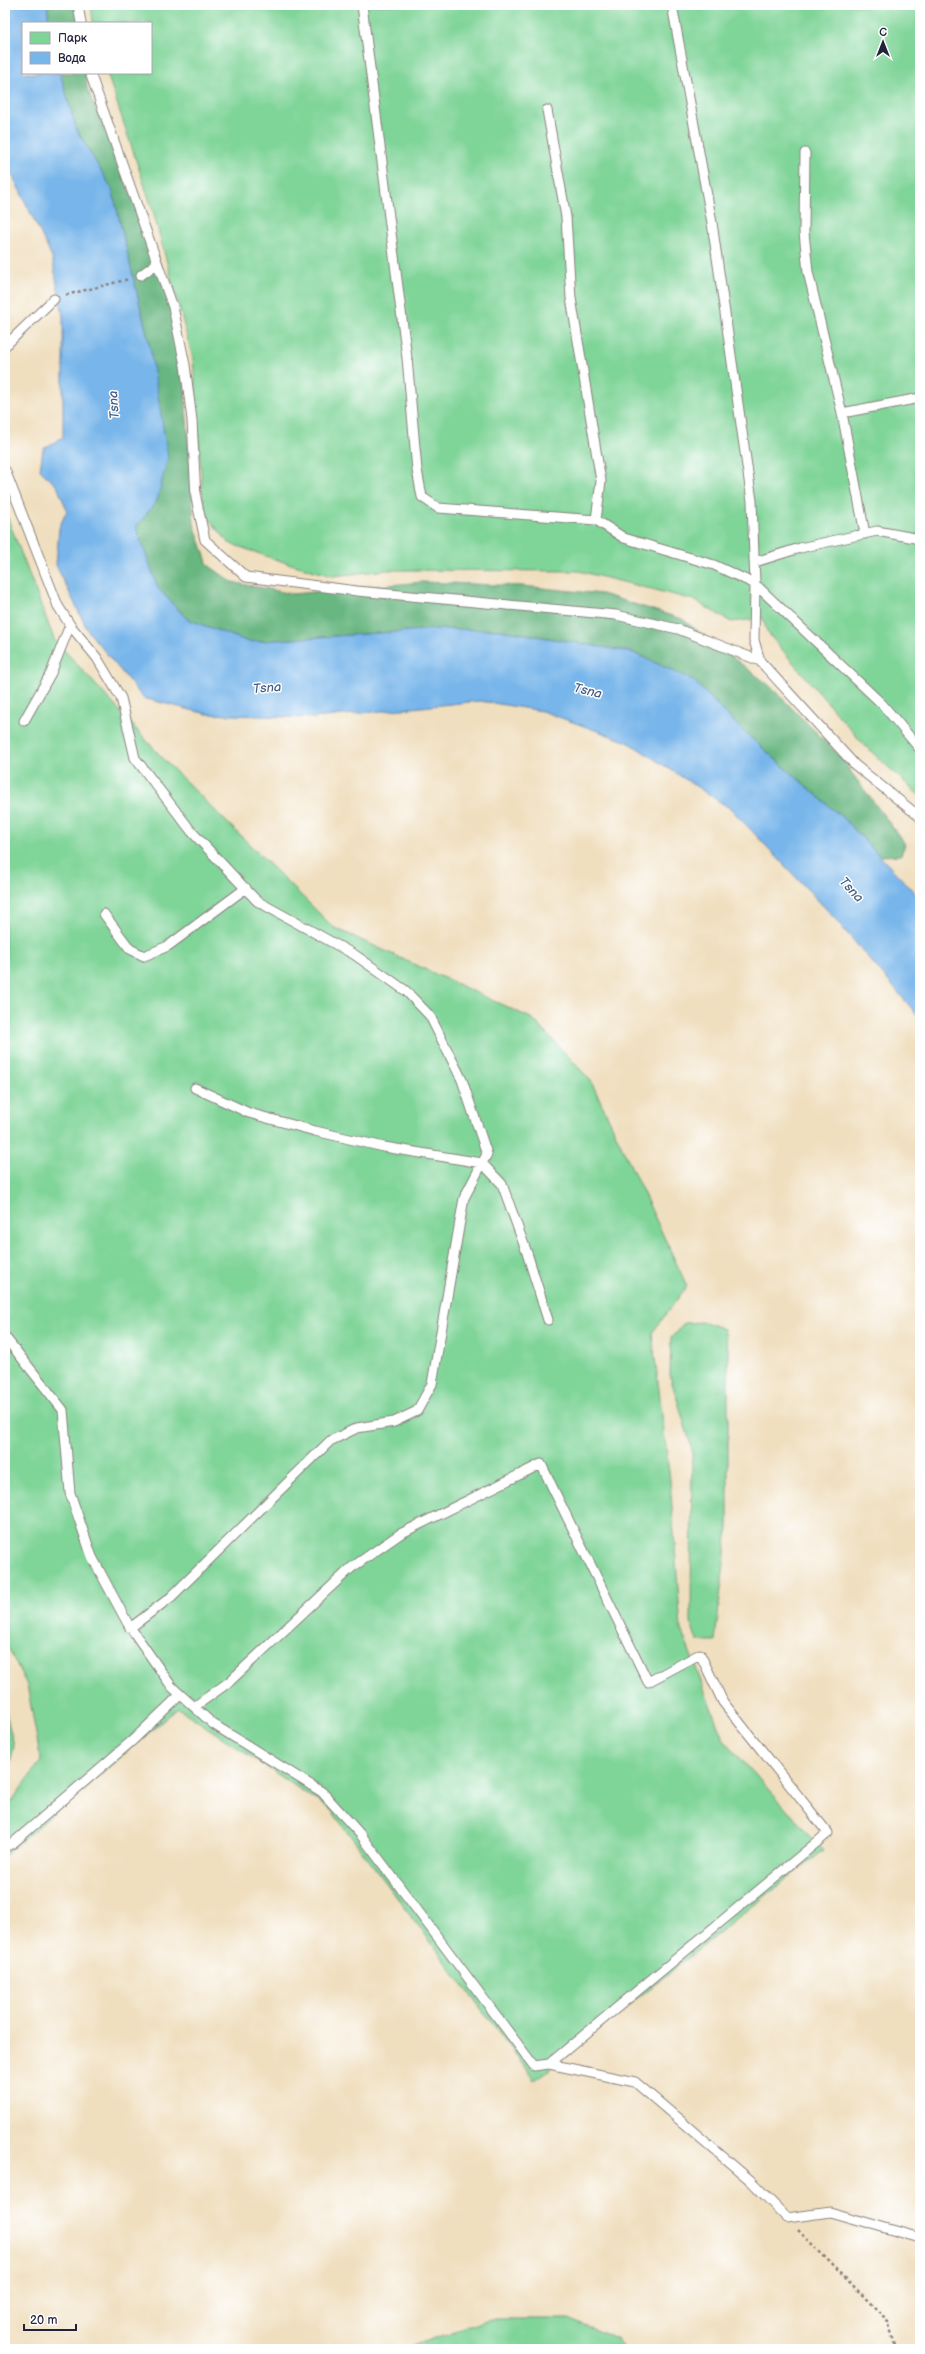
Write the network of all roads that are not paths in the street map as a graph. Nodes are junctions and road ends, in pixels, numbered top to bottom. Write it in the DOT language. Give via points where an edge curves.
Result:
graph roads {
  1 [pos="78,5"];
  2 [pos="362,5"];
  3 [pos="672,5"];
  4 [pos="81,22"];
  5 [pos="90,74"];
  6 [pos="547,110"];
  7 [pos="806,153"];
  8 [pos="156,264"];
  9 [pos="141,275"];
  10 [pos="54,299"];
  11 [pos="5,346"];
  12 [pos="920,398"];
  13 [pos="842,413"];
  14 [pos="5,470"];
  15 [pos="596,520"];
  16 [pos="865,534"];
  17 [pos="920,539"];
  18 [pos="754,562"];
  19 [pos="755,584"];
  20 [pos="70,625"];
  21 [pos="760,661"];
  22 [pos="24,721"];
  23 [pos="920,749"];
  24 [pos="920,817"];
  25 [pos="246,888"];
  26 [pos="104,914"];
  27 [pos="195,1088"];
  28 [pos="482,1163"];
  29 [pos="548,1320"];
  30 [pos="5,1337"];
  31 [pos="130,1628"];
  32 [pos="180,1695"];
  33 [pos="194,1707"];
  34 [pos="5,1847"];
  35 [pos="549,2064"];
  36 [pos="920,2238"];
  1 -- 4 [label="lane"];
  2 -- 15 [label="lane" via="422,497 438,508"];
  3 -- 18 [label="lane" via="712,223 752,501"];
  5 -- 8 [label="lane"];
  6 -- 15 [label="lane" via="566,217 571,298 601,481"];
  7 -- 13 [label="lane" via="804,232 808,272"];
  8 -- 9 [label="lane"];
  8 -- 21 [label="lane" via="173,307 185,365 192,420 196,498 205,540 246,577 357,591 616,614 678,629"];
  10 -- 11 [label="lane"];
  12 -- 13 [label="lane"];
  13 -- 16 [label="lane"];
  14 -- 20 [label="lane" via="58,606"];
  15 -- 19 [label="lane" via="624,538 714,565"];
  16 -- 17 [label="lane" via="877,531"];
  16 -- 18 [label="lane" via="800,548"];
  18 -- 19 [label="lane"];
  19 -- 21 [label="lane" via="754,640"];
  19 -- 23 [label="lane" via="882,704"];
  20 -- 22 [label="lane" via="51,673"];
  20 -- 25 [label="lane" via="97,658 121,698 135,758 192,832"];
  21 -- 24 [label="lane" via="855,765"];
  25 -- 26 [label="lane" via="168,946 144,956 130,948"];
  25 -- 28 [label="lane" via="258,901 355,955 406,991 430,1016 462,1080 487,1154"];
  27 -- 28 [label="lane" via="249,1112 315,1132 384,1147"];
  28 -- 29 [label="lane" via="502,1184"];
  28 -- 31 [label="lane" via="464,1198 432,1384 417,1411 394,1422 357,1428 330,1441 171,1597"];
  30 -- 31 [label="lane" via="63,1410 70,1493 92,1556"];
  31 -- 32 [label="lane"];
  32 -- 33 [label="lane"];
  32 -- 34 [label="lane" via="133,1740 13,1843"];
  33 -- 35 [label="lane" via="213,1724 322,1792 360,1835 534,2066"];
  33 -- 35 [label="lane" via="229,1682 351,1568 400,1534 541,1464 648,1682 700,1654 723,1702 828,1833"];
  35 -- 36 [label="lane" via="635,2082 750,2180 787,2218 830,2212"];
}
